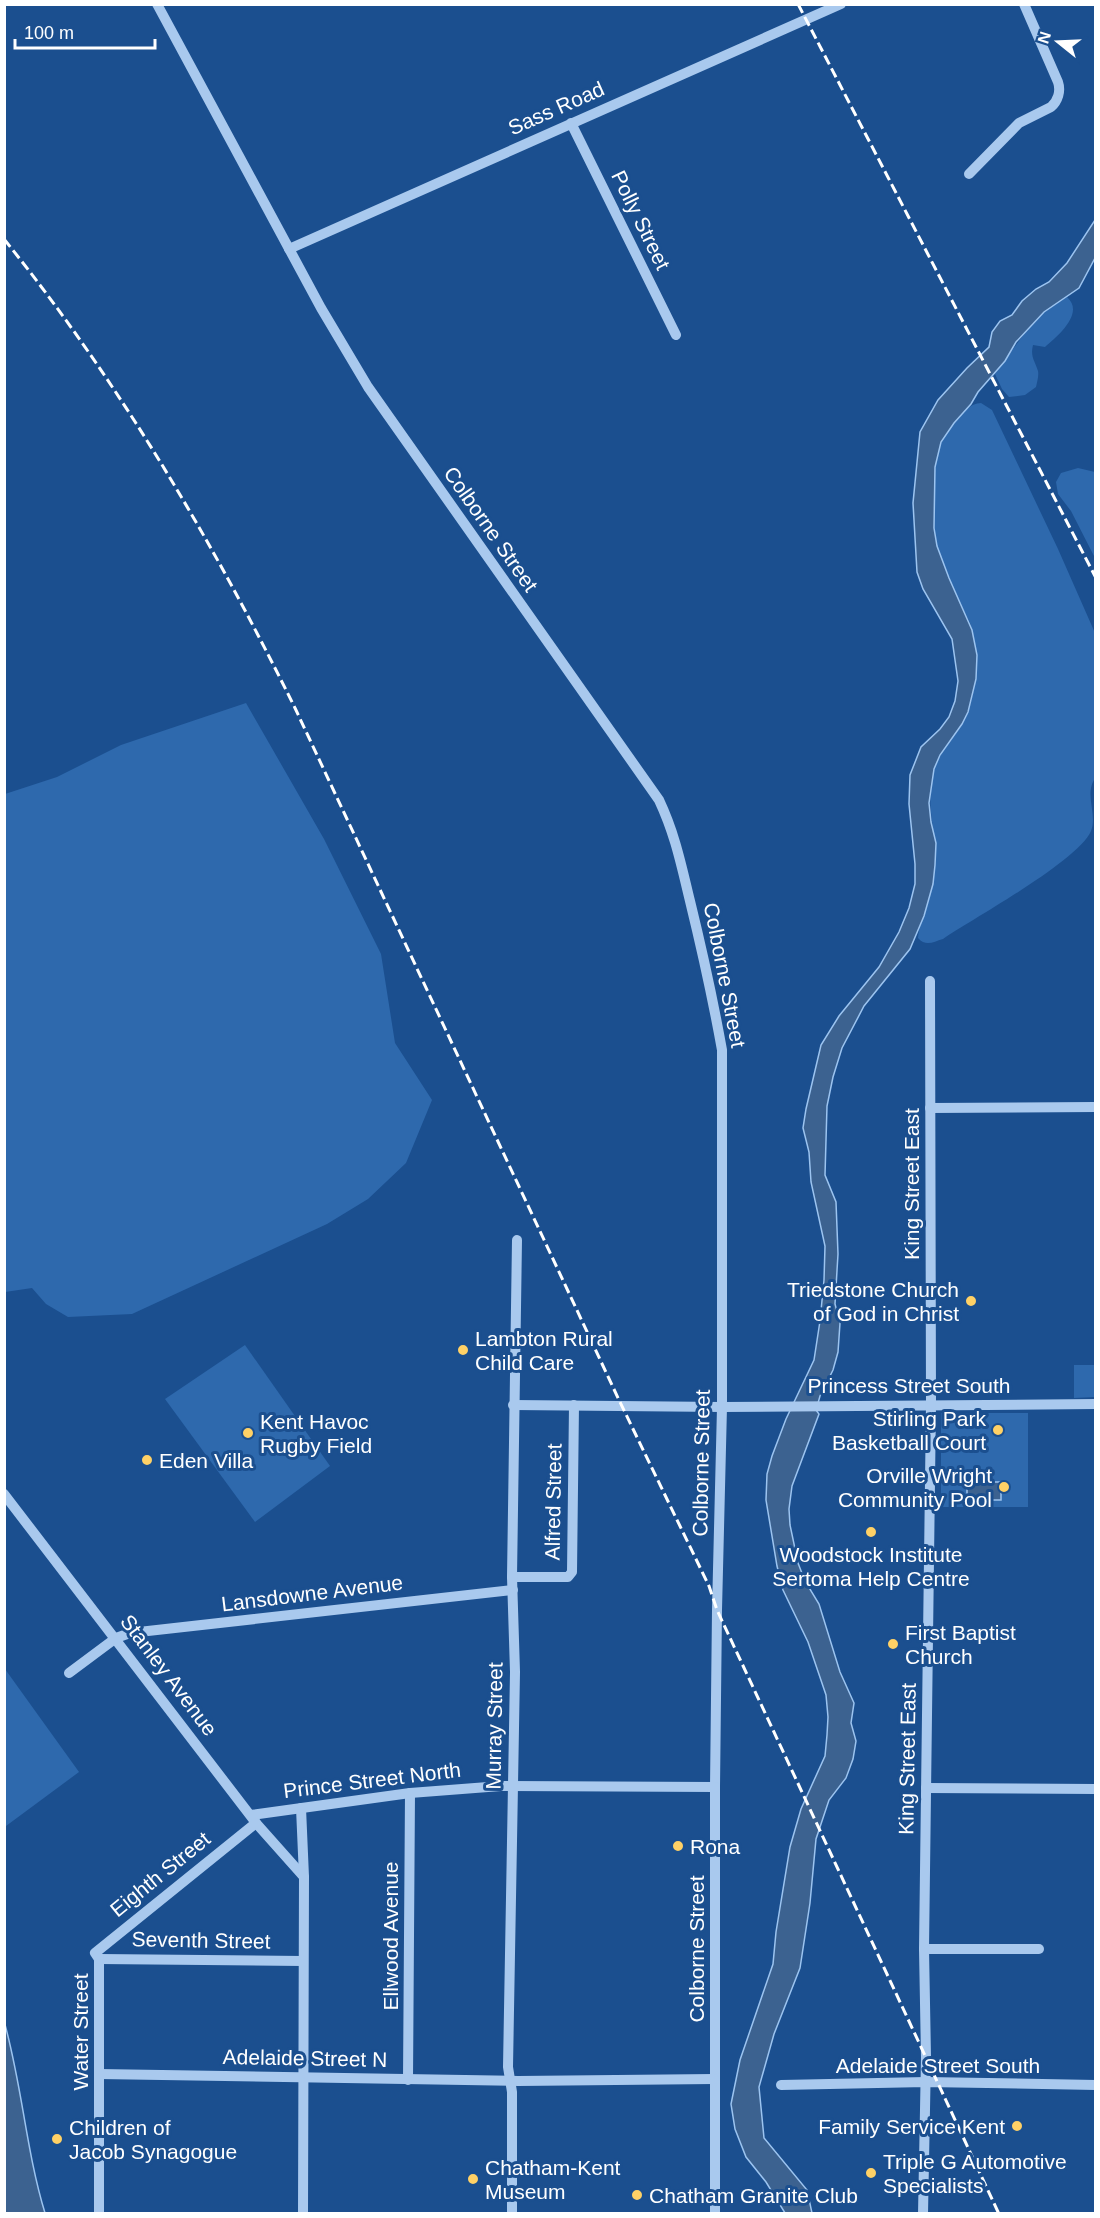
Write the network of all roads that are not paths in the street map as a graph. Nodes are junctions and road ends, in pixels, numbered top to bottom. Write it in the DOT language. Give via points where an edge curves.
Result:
graph roads {
  1 [pos="157,4"];
  2 [pos="841,4"];
  3 [pos="1024,4"];
  4 [pos="571,123"];
  5 [pos="969,174"];
  6 [pos="289,249"];
  7 [pos="676,335"];
  8 [pos="930,981"];
  9 [pos="1095,1107"];
  10 [pos="930,1108"];
  11 [pos="516,1239"];
  12 [pos="931,1404"];
  13 [pos="1095,1404"];
  14 [pos="513,1405"];
  15 [pos="574,1405"];
  16 [pos="722,1407"];
  17 [pos="4,1494"];
  18 [pos="512,1577"];
  19 [pos="513,1590"];
  20 [pos="116,1638"];
  21 [pos="69,1672"];
  22 [pos="513,1786"];
  23 [pos="715,1787"];
  24 [pos="926,1788"];
  25 [pos="1095,1789"];
  26 [pos="410,1794"];
  27 [pos="301,1808"];
  28 [pos="254,1819"];
  29 [pos="304,1877"];
  30 [pos="924,1949"];
  31 [pos="1039,1950"];
  32 [pos="99,1959"];
  33 [pos="303,1961"];
  34 [pos="99,2074"];
  35 [pos="304,2078"];
  36 [pos="714,2079"];
  37 [pos="408,2080"];
  38 [pos="511,2080"];
  39 [pos="926,2082"];
  40 [pos="781,2085"];
  41 [pos="1095,2085"];
  42 [pos="99,2214"];
  43 [pos="303,2214"];
  44 [pos="512,2214"];
  45 [pos="715,2214"];
  46 [pos="923,2214"];
  1 -- 6 [label="street, Colborne Street"];
  2 -- 4 [label="street, Sass Road"];
  3 -- 5 [label="street" via="1058,82 1059,94 1051,107 1019,123"];
  4 -- 6 [label="street, Sass Road"];
  4 -- 7 [label="street, Polly Street"];
  6 -- 16 [label="street, Colborne Street" via="369,387 658,800 672,828 722,1050"];
  8 -- 10 [label="street, King Street East"];
  9 -- 10 [label="street"];
  10 -- 12 [label="street, King Street East"];
  11 -- 14 [label="street, Murray Street"];
  12 -- 13 [label="street, Princess Street South"];
  12 -- 16 [label="street, Princess Street South"];
  12 -- 24 [label="street, King Street East"];
  14 -- 15 [label="street, Princess Street South"];
  14 -- 18 [label="street, Murray Street"];
  15 -- 16 [label="street, Princess Street South"];
  15 -- 18 [label="street, Alfred Street" via="572,1572 568,1577"];
  16 -- 23 [label="street, Colborne Street"];
  17 -- 20 [label="street, Stanley Avenue"];
  18 -- 19 [label="street, Murray Street"];
  19 -- 20 [label="street, Lansdowne Avenue" via="130,1633"];
  19 -- 22 [label="street, Murray Street"];
  20 -- 21 [label="street"];
  20 -- 28 [label="street, Stanley Avenue"];
  22 -- 23 [label="street, Prince Street North"];
  22 -- 26 [label="street, Prince Street North"];
  22 -- 38 [label="street, Murray Street" via="508,2067"];
  23 -- 36 [label="street, Colborne Street"];
  24 -- 25 [label="street"];
  24 -- 30 [label="street, King Street East"];
  26 -- 27 [label="street, Prince Street North"];
  26 -- 37 [label="street, Ellwood Avenue"];
  27 -- 28 [label="street, Prince Street North"];
  27 -- 29 [label="street"];
  28 -- 29 [label="street, Stanley Avenue"];
  28 -- 32 [label="street, Eighth Street" via="95,1953"];
  29 -- 33 [label="street"];
  30 -- 31 [label="street"];
  30 -- 39 [label="street, King Street East"];
  32 -- 33 [label="street, Seventh Street"];
  32 -- 34 [label="street, Water Street"];
  33 -- 35 [label="street"];
  34 -- 35 [label="street, Adelaide Street N"];
  34 -- 42 [label="street, Water Street"];
  35 -- 37 [label="street, Adelaide Street N"];
  35 -- 43 [label="street"];
  36 -- 38 [label="street, Adelaide Street N"];
  36 -- 45 [label="street, Colborne Street"];
  37 -- 38 [label="street, Adelaide Street N"];
  38 -- 44 [label="street, Murray Street"];
  39 -- 40 [label="street, Adelaide Street South"];
  39 -- 41 [label="street, Adelaide Street South"];
  39 -- 46 [label="street, King Street East"];
}
